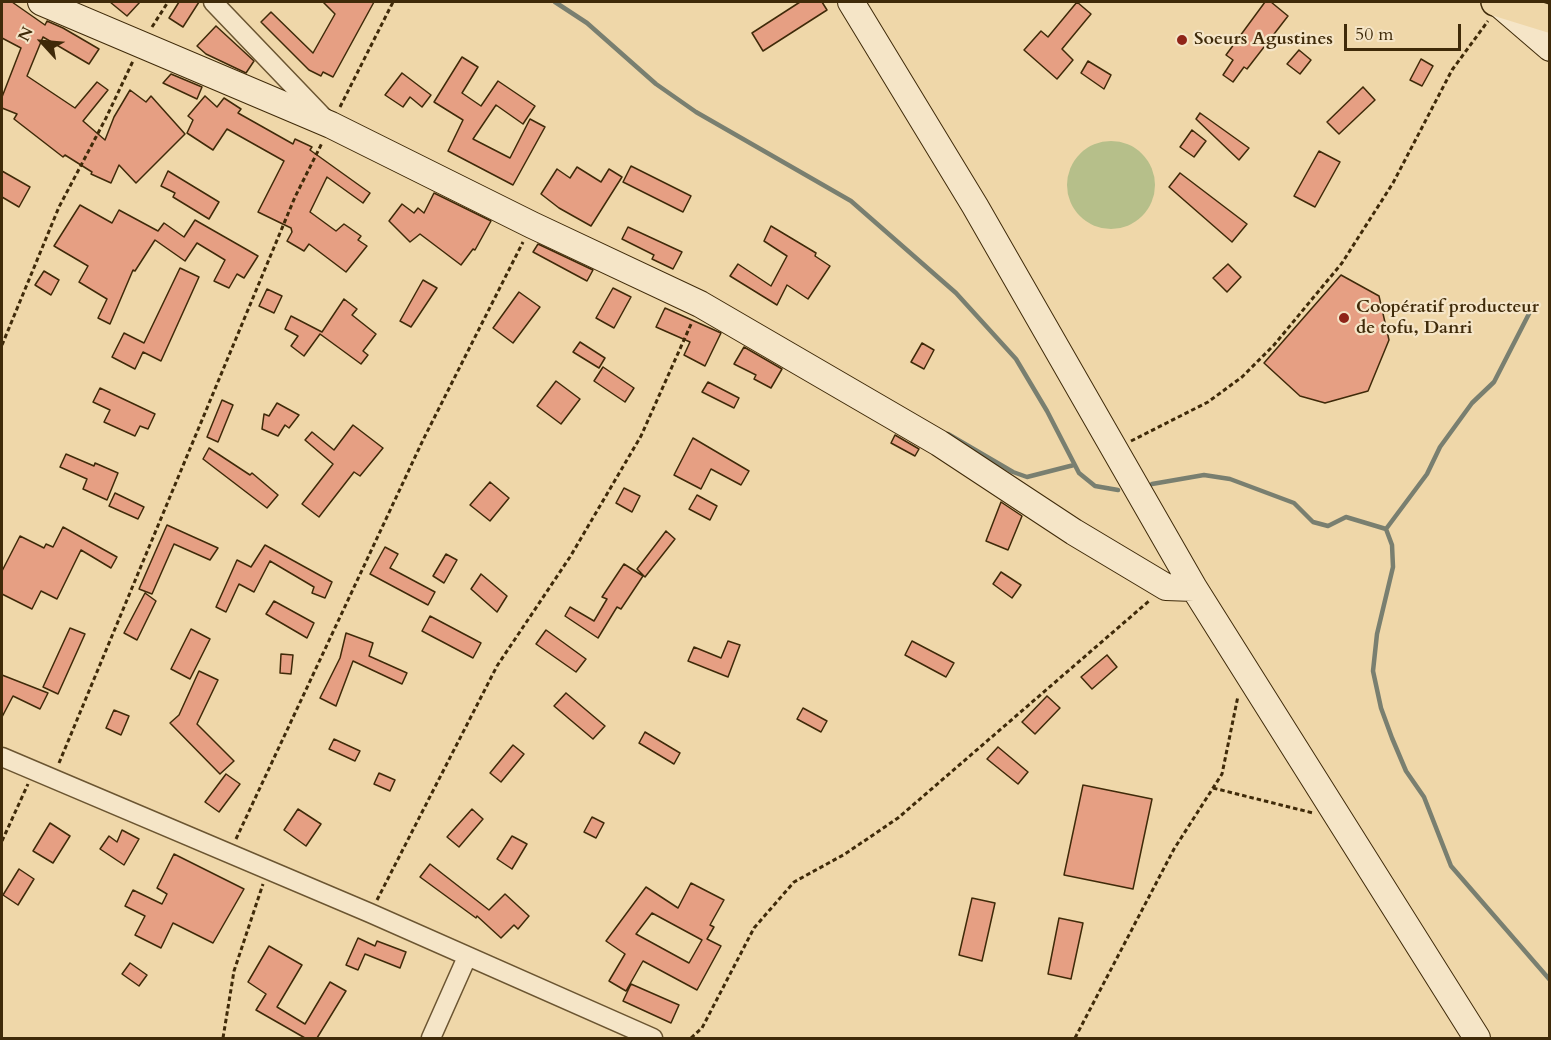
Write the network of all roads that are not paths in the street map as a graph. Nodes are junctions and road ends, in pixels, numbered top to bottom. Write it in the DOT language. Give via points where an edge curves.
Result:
graph roads {
  1 [pos="41,2"];
  2 [pos="213,2"];
  3 [pos="851,2"];
  4 [pos="1497,3"];
  5 [pos="1550,19"];
  6 [pos="1550,48"];
  7 [pos="331,125"];
  8 [pos="1194,588"];
  9 [pos="2,757"];
  10 [pos="467,957"];
  11 [pos="431,1038"];
  12 [pos="652,1038"];
  13 [pos="1478,1038"];
  1 -- 7 [label="street"];
  2 -- 7 [label="street"];
  3 -- 8 [label="street" via="975,206"];
  4 -- 5 [label="main road"];
  4 -- 6 [label="street"];
  7 -- 8 [label="street" via="700,304 939,442 1166,586"];
  8 -- 13 [label="street"];
  9 -- 10 [label="street"];
  10 -- 11 [label="street"];
  10 -- 12 [label="street"];
}
